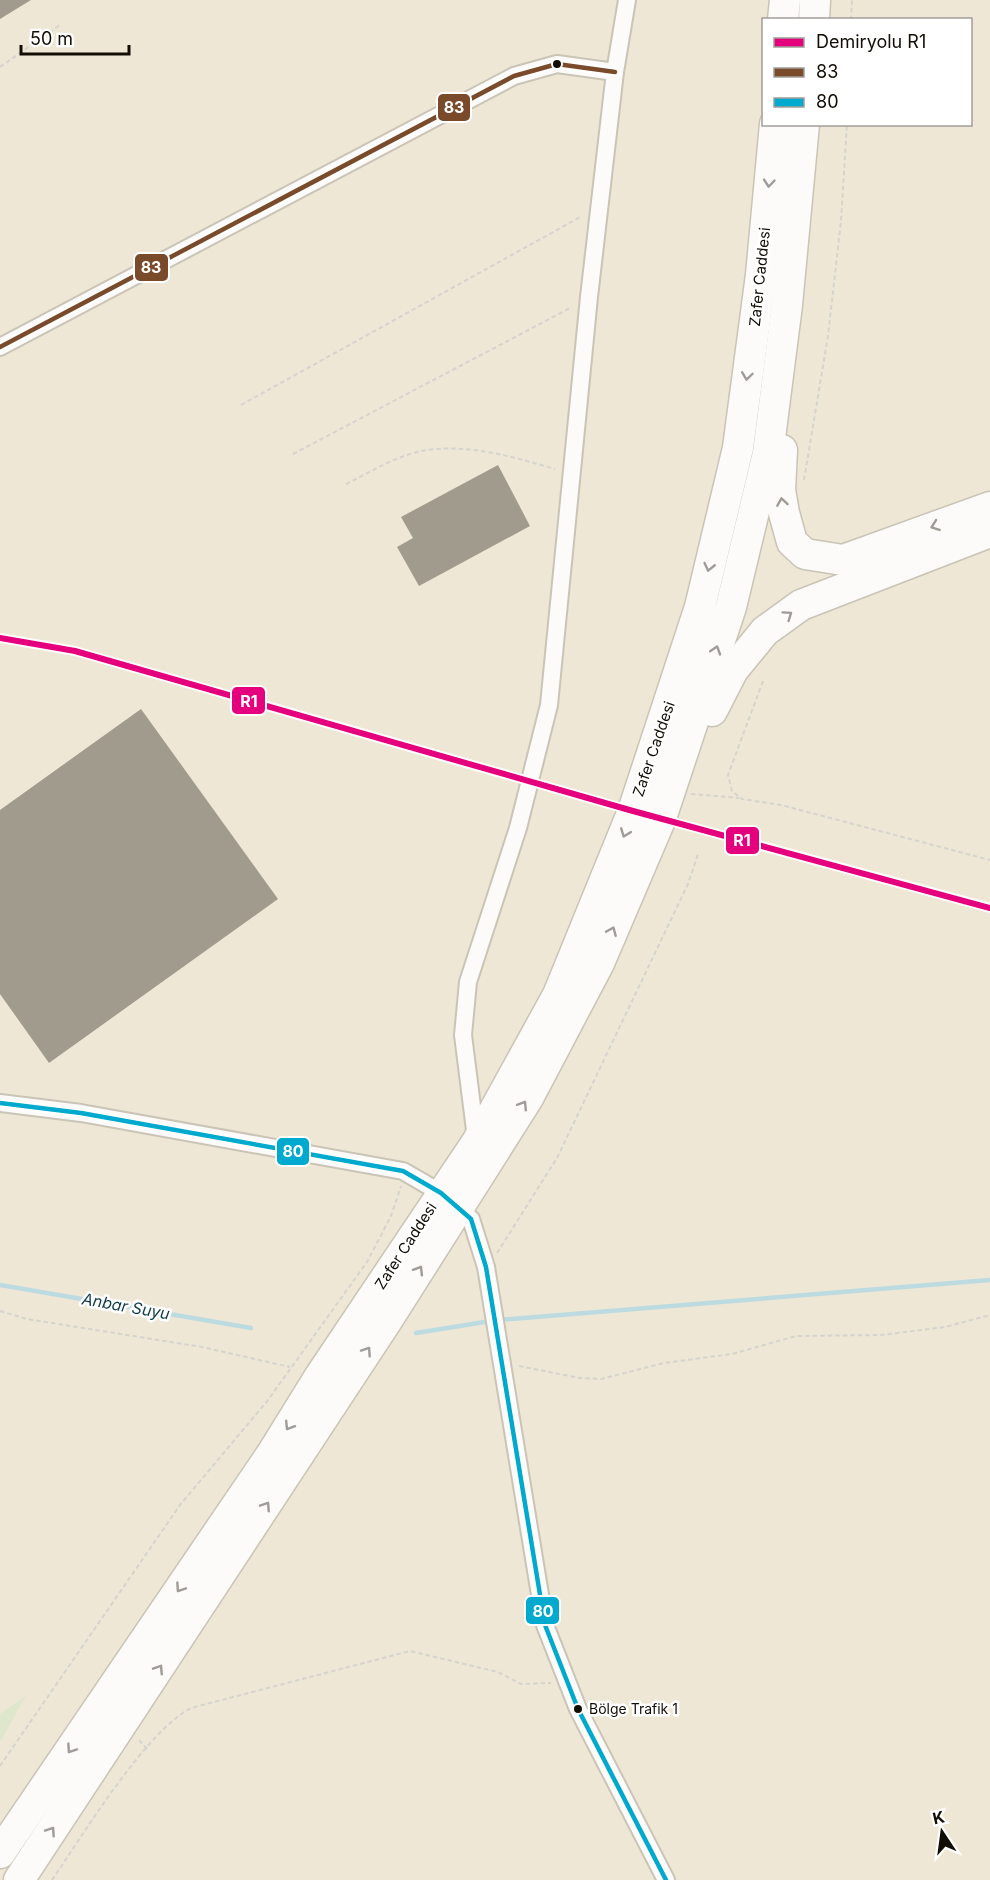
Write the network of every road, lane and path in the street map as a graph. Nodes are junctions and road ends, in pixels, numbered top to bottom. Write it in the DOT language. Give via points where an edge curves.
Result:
graph roads {
  1 [pos="627,0"];
  2 [pos="784,0"];
  3 [pos="815,0"];
  4 [pos="852,0"];
  5 [pos="783,18"];
  6 [pos="814,18"];
  7 [pos="851,18"];
  8 [pos="60,25"];
  9 [pos="0,67"];
  10 [pos="615,72"];
  11 [pos="774,126"];
  12 [pos="804,126"];
  13 [pos="847,126"];
  14 [pos="600,207"];
  15 [pos="589,297"];
  16 [pos="787,305"];
  17 [pos="0,347"];
  18 [pos="241,405"];
  19 [pos="293,454"];
  20 [pos="572,474"];
  21 [pos="346,484"];
  22 [pos="990,507"];
  23 [pos="784,513"];
  24 [pos="990,532"];
  25 [pos="763,681"];
  26 [pos="687,739"];
  27 [pos="669,792"];
  28 [pos="742,799"];
  29 [pos="698,854"];
  30 [pos="990,860"];
  31 [pos="0,1103"];
  32 [pos="477,1142"];
  33 [pos="403,1172"];
  34 [pos="450,1199"];
  35 [pos="486,1267"];
  36 [pos="0,1311"];
  37 [pos="990,1315"];
  38 [pos="501,1362"];
  39 [pos="290,1367"];
  40 [pos="333,1379"];
  41 [pos="566,1679"];
  42 [pos="0,1766"];
  43 [pos="0,1853"];
  44 [pos="19,1880"];
  45 [pos="52,1880"];
  46 [pos="666,1880"];
  1 -- 10 [label="street"];
  2 -- 5 [label="highway"];
  3 -- 6 [label="highway"];
  4 -- 7 [label="path"];
  8 -- 9 [label="path"];
  10 -- 14 [label="street"];
  10 -- 17 [label="street" via="557,64 514,76"];
  11 -- 32 [label="highway, Zafer Caddesi, one-way" via="761,275 738,448 700,607 656,746 609,875 558,995"];
  12 -- 16 [label="highway, Zafer Caddesi"];
  13 -- 23 [label="path" via="838,249 816,418 804,478"];
  14 -- 15 [label="street"];
  14 -- 18 [label="path"];
  15 -- 19 [label="path"];
  15 -- 20 [label="street"];
  23 -- 16 [label="highway, one-way" via="780,490"];
  26 -- 16 [label="highway, Zafer Caddesi, one-way" via="730,607 765,464"];
  20 -- 21 [label="path" via="494,451 441,451 406,455"];
  20 -- 32 [label="street" via="549,705 518,828 468,982 463,1035"];
  22 -- 23 [label="highway, one-way" via="843,560 806,554 792,542"];
  26 -- 24 [label="highway, one-way" via="704,729 733,670 765,631 801,605"];
  25 -- 28 [label="path" via="728,775 732,791"];
  26 -- 27 [label="highway, Zafer Caddesi"];
  27 -- 28 [label="path"];
  34 -- 27 [label="highway, Zafer Caddesi, one-way" via="528,1098 599,963"];
  28 -- 30 [label="path" via="781,805"];
  29 -- 35 [label="path" via="688,884 572,1130 536,1195"];
  31 -- 33 [label="street" via="81,1113"];
  32 -- 34 [label="highway, Zafer Caddesi"];
  33 -- 34 [label="street"];
  33 -- 39 [label="path" via="391,1215 367,1262"];
  34 -- 35 [label="street, Zafer Caddesi" via="471,1219"];
  34 -- 40 [label="highway, Zafer Caddesi"];
  35 -- 38 [label="street, Zafer Caddesi"];
  36 -- 39 [label="path"];
  37 -- 38 [label="path" via="945,1327 881,1335 796,1336 732,1354 647,1366 602,1379"];
  38 -- 41 [label="street, Zafer Caddesi" via="545,1625"];
  39 -- 42 [label="path" via="268,1400 180,1504"];
  40 -- 43 [label="highway, one-way" via="273,1452"];
  44 -- 40 [label="highway, one-way"];
  41 -- 45 [label="path" via="545,1685 521,1684 498,1672 410,1651 191,1708 166,1725 118,1784"];
  41 -- 46 [label="street, Zafer Caddesi"];
}
